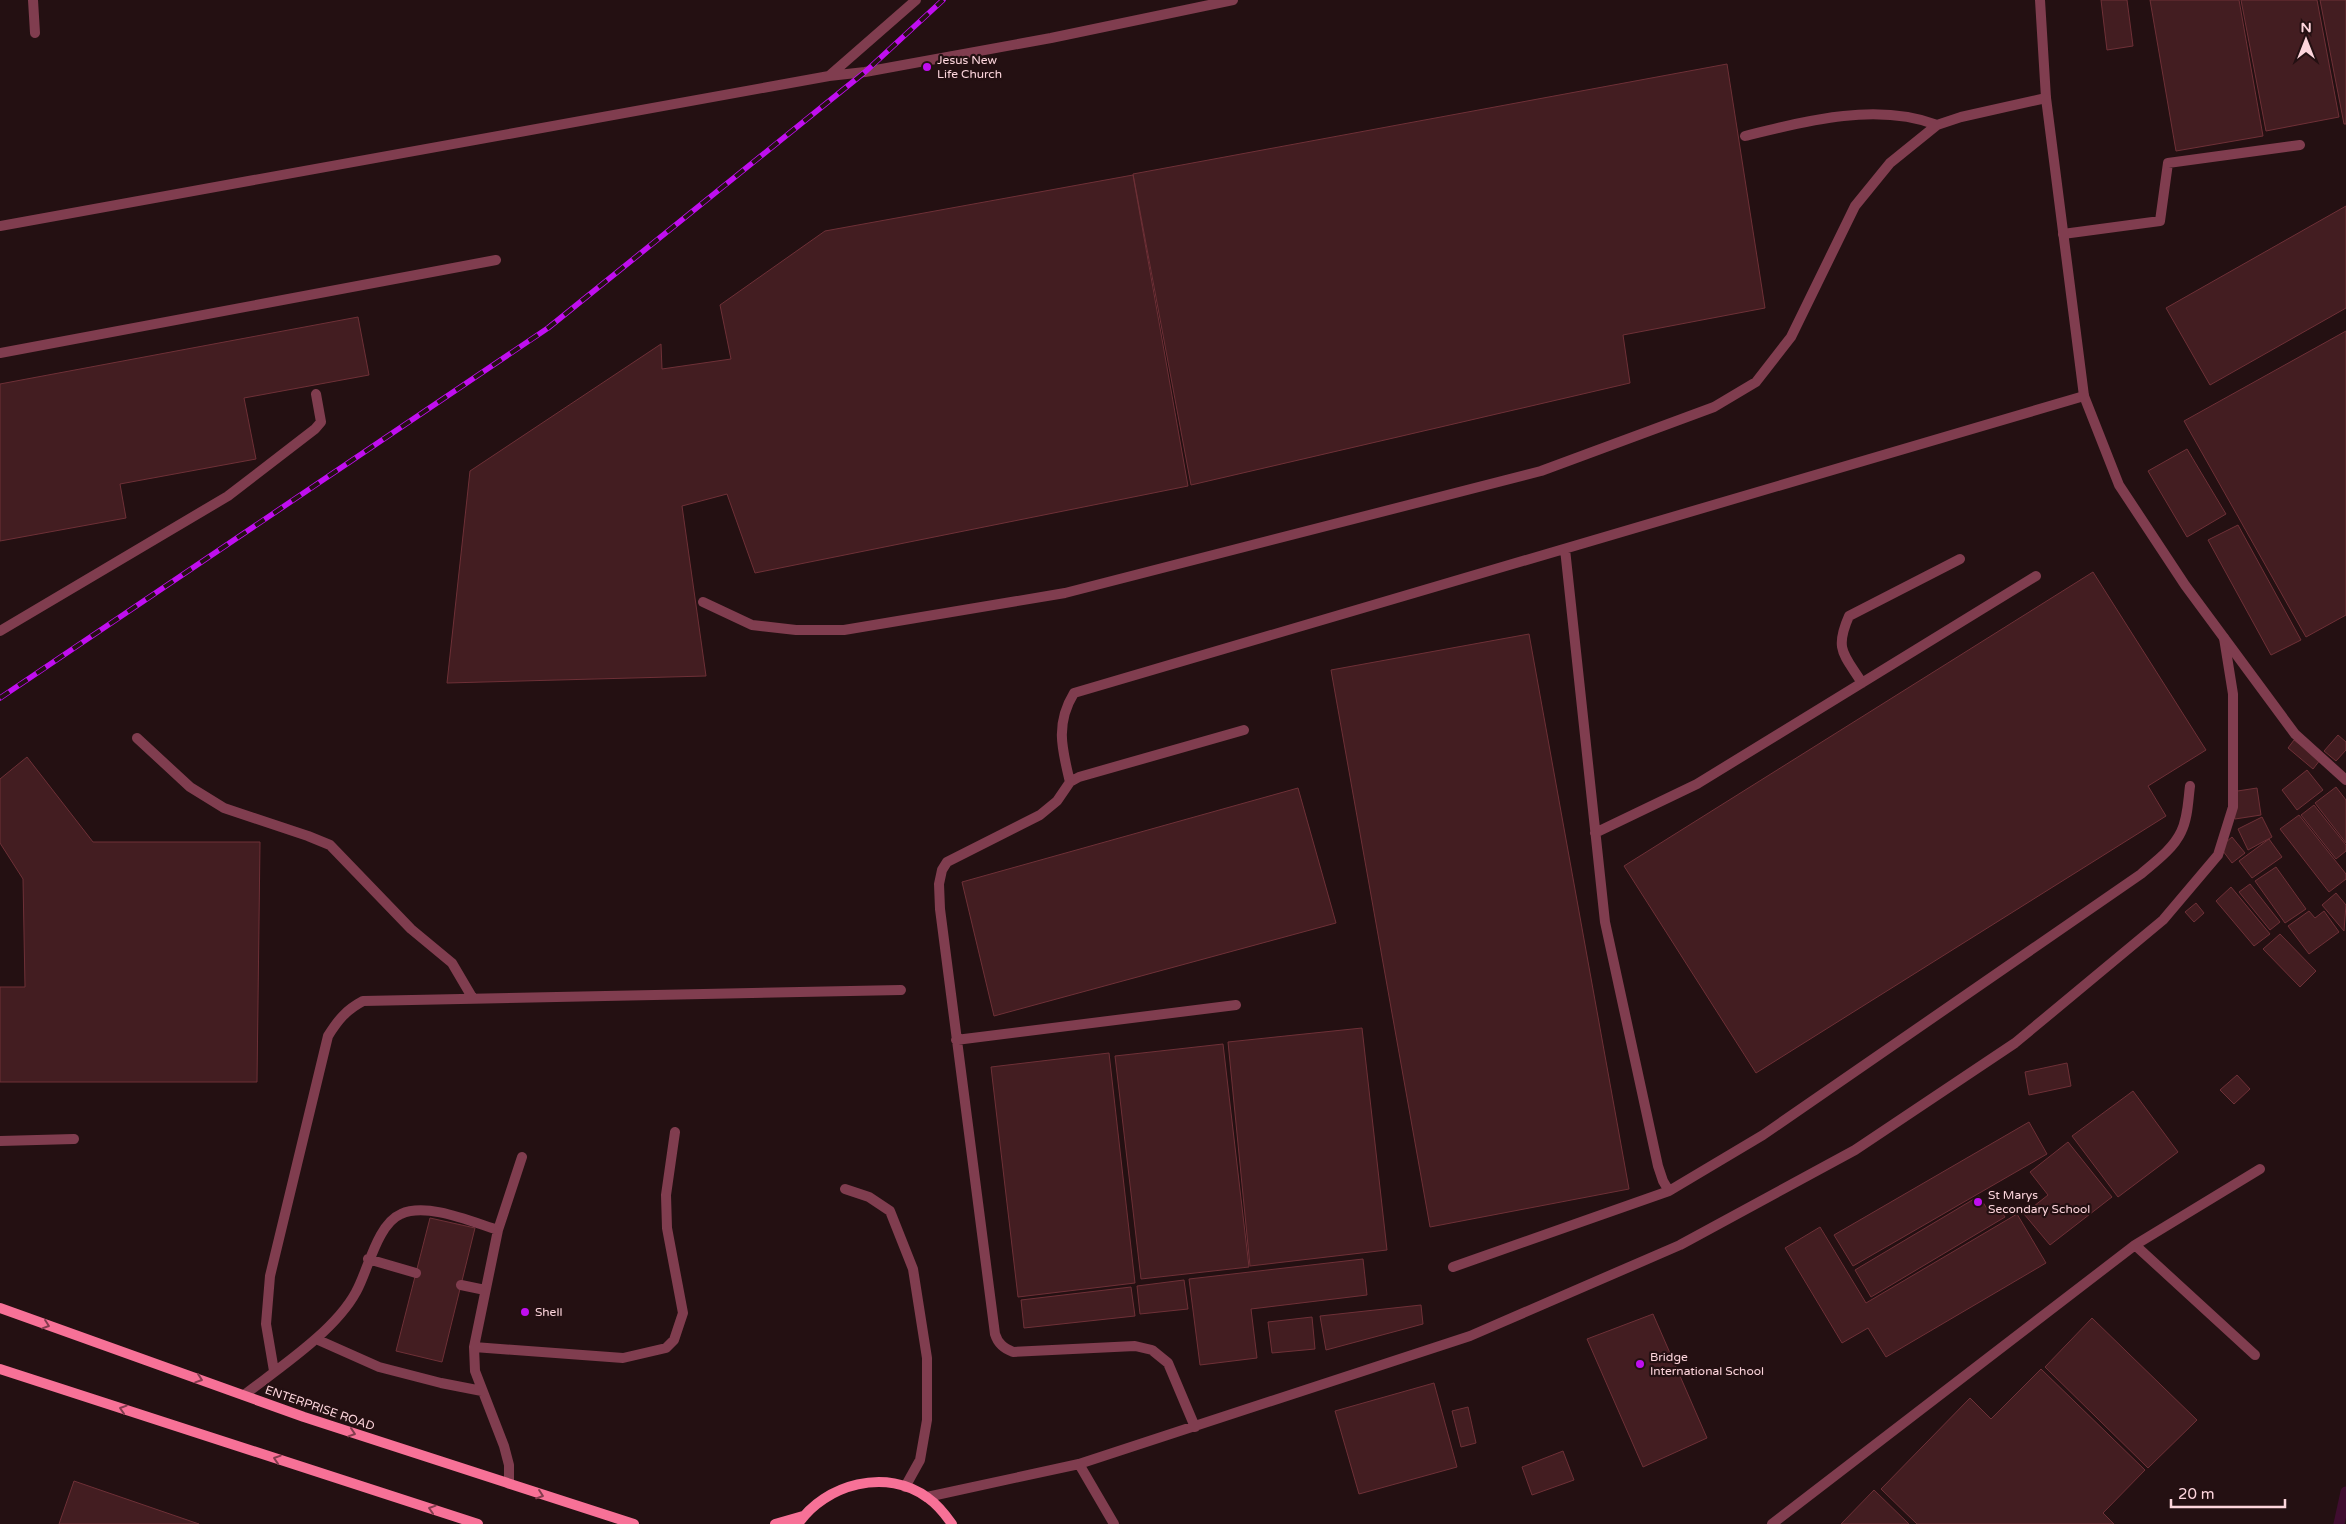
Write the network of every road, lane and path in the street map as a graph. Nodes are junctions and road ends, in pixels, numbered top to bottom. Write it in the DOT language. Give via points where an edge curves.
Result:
graph roads {
  1 [pos="32,0"];
  2 [pos="916,0"];
  3 [pos="1233,0"];
  4 [pos="2040,0"];
  5 [pos="35,33"];
  6 [pos="829,76"];
  7 [pos="2046,98"];
  8 [pos="1937,125"];
  9 [pos="1745,136"];
  10 [pos="2300,145"];
  11 [pos="0,226"];
  12 [pos="2063,234"];
  13 [pos="496,260"];
  14 [pos="0,354"];
  15 [pos="316,394"];
  16 [pos="2084,396"];
  17 [pos="1565,548"];
  18 [pos="1960,559"];
  19 [pos="2036,576"];
  20 [pos="703,602"];
  21 [pos="0,631"];
  22 [pos="2224,638"];
  23 [pos="1862,683"];
  24 [pos="1244,730"];
  25 [pos="137,738"];
  26 [pos="2346,780"];
  27 [pos="1070,782"];
  28 [pos="2190,786"];
  29 [pos="1595,833"];
  30 [pos="901,990"];
  31 [pos="472,998"];
  32 [pos="1236,1005"];
  33 [pos="956,1040"];
  34 [pos="675,1132"];
  35 [pos="74,1139"];
  36 [pos="0,1141"];
  37 [pos="522,1157"];
  38 [pos="2260,1170"];
  39 [pos="845,1189"];
  40 [pos="1669,1191"];
  41 [pos="498,1230"];
  42 [pos="2135,1245"];
  43 [pos="368,1259"];
  44 [pos="1453,1268"];
  45 [pos="416,1273"];
  46 [pos="461,1284"];
  47 [pos="485,1290"];
  48 [pos="0,1308"];
  49 [pos="316,1339"];
  50 [pos="474,1347"];
  51 [pos="2255,1355"];
  52 [pos="0,1369"];
  53 [pos="274,1371"];
  54 [pos="482,1391"];
  55 [pos="244,1394"];
  56 [pos="1194,1427"];
  57 [pos="1079,1464"];
  58 [pos="509,1484"];
  59 [pos="905,1487"];
  60 [pos="927,1497"];
  61 [pos="800,1520"];
  62 [pos="478,1524"];
  63 [pos="634,1524"];
  64 [pos="776,1524"];
  65 [pos="952,1524"];
  66 [pos="1114,1524"];
  67 [pos="1772,1524"];
  1 -- 5 [label="street"];
  2 -- 6 [label="street"];
  3 -- 6 [label="street" via="1051,38"];
  4 -- 7 [label="street"];
  6 -- 11 [label="street"];
  7 -- 8 [label="street"];
  7 -- 12 [label="street"];
  8 -- 9 [label="street" via="1908,117 1862,115 1780,127"];
  8 -- 20 [label="street" via="1890,164 1855,206 1791,337 1756,382 1714,407 1541,471 1065,593 844,630 796,630 752,625"];
  10 -- 12 [label="street" via="2168,164 2160,221"];
  12 -- 16 [label="street"];
  13 -- 14 [label="street"];
  15 -- 21 [label="street" via="321,422 315,429 228,496"];
  16 -- 17 [label="street"];
  16 -- 22 [label="street" via="2119,485"];
  17 -- 27 [label="street" via="1074,693 1067,705 1062,732"];
  17 -- 29 [label="street"];
  18 -- 23 [label="street" via="1849,616 1840,649"];
  19 -- 23 [label="street"];
  22 -- 26 [label="street" via="2295,734"];
  22 -- 56 [label="street" via="2233,694 2233,806 2218,855 2163,920 2016,1043 1855,1150 1680,1245 1470,1336"];
  23 -- 29 [label="street" via="1697,784"];
  24 -- 27 [label="street"];
  25 -- 31 [label="street" via="190,787 224,808 330,845 411,929 452,963"];
  27 -- 33 [label="street" via="1057,802 1040,815 947,862 942,870 940,909"];
  28 -- 40 [label="street" via="2182,832 2141,874 1763,1135"];
  29 -- 40 [label="street" via="1609,940 1658,1166"];
  30 -- 31 [label="street"];
  31 -- 53 [label="street" via="363,1001 340,1016 328,1036 270,1276 266,1324"];
  32 -- 33 [label="street"];
  33 -- 56 [label="street" via="997,1341 1013,1352 1135,1346 1152,1350 1168,1363"];
  34 -- 50 [label="street" via="666,1195 667,1228 683,1313 670,1344 652,1353 623,1358"];
  35 -- 36 [label="street"];
  37 -- 41 [label="street"];
  38 -- 42 [label="street"];
  39 -- 59 [label="street" via="869,1197 890,1210 913,1269 927,1358 927,1420 920,1460"];
  40 -- 44 [label="street"];
  41 -- 43 [label="street" via="433,1210 400,1214 385,1229"];
  41 -- 47 [label="street"];
  42 -- 51 [label="street"];
  42 -- 67 [label="street"];
  43 -- 45 [label="street"];
  43 -- 49 [label="street" via="356,1292"];
  46 -- 47 [label="street"];
  47 -- 50 [label="street"];
  48 -- 55 [label="main road, ENTERPRISE ROAD, one-way"];
  49 -- 53 [label="street"];
  49 -- 54 [label="street" via="379,1367"];
  50 -- 54 [label="street" via="475,1371"];
  62 -- 52 [label="main road, one-way"];
  53 -- 55 [label="street"];
  54 -- 58 [label="street" via="504,1446"];
  55 -- 58 [label="main road, ENTERPRISE ROAD, one-way"];
  56 -- 57 [label="street"];
  57 -- 60 [label="street"];
  57 -- 66 [label="street"];
  58 -- 63 [label="main road, ENTERPRISE ROAD, one-way"];
  59 -- 60 [label="main road"];
  59 -- 61 [label="main road" via="883,1482 839,1489 819,1500"];
  60 -- 65 [label="main road"];
  61 -- 64 [label="main road"];
}
